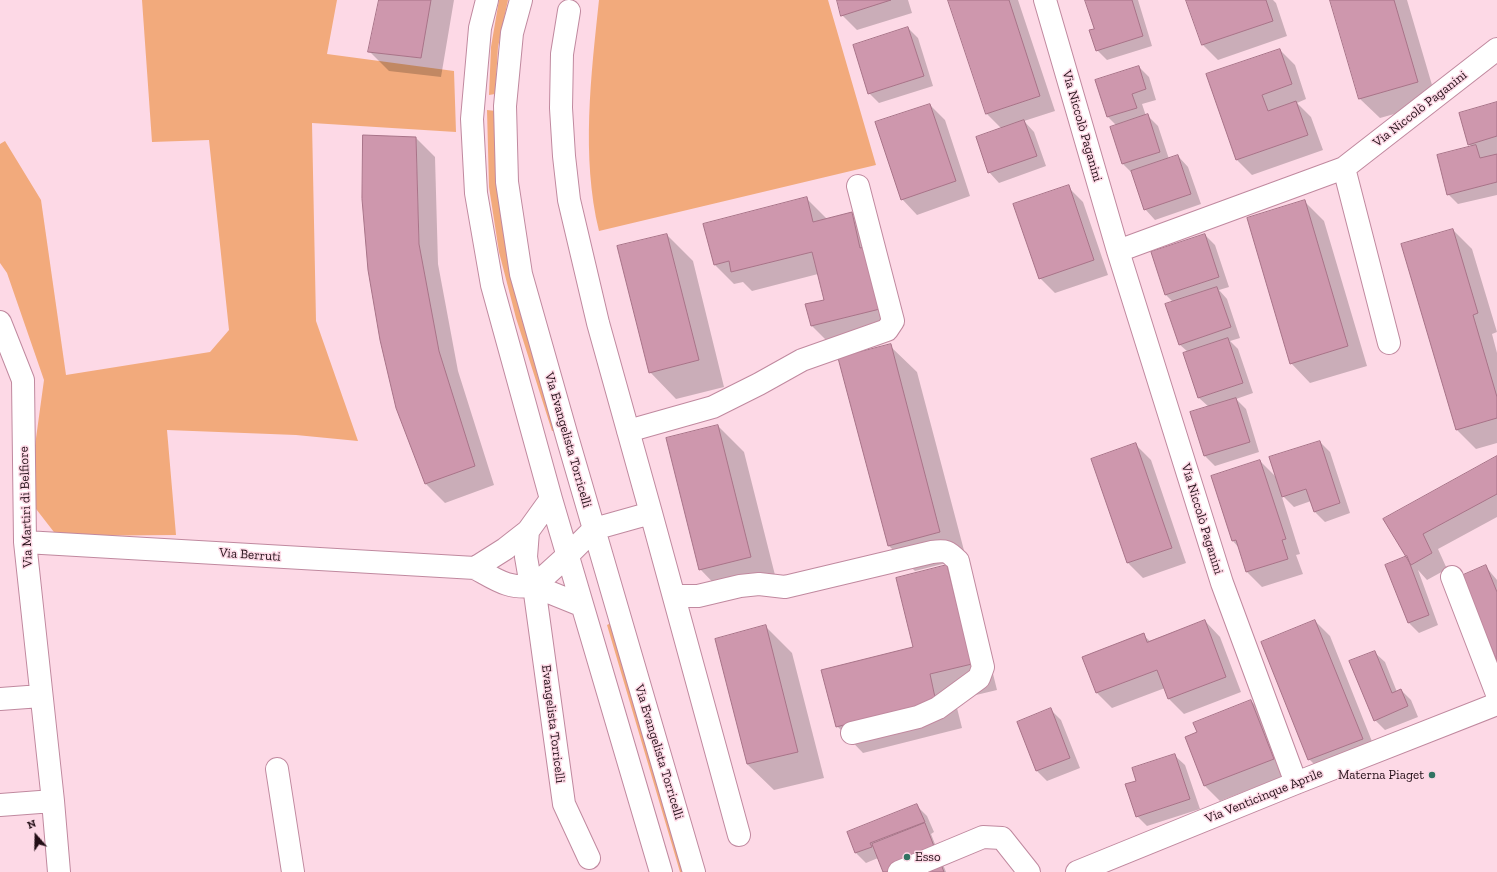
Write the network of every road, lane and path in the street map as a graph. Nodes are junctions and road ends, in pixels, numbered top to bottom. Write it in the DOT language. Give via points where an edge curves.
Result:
graph roads {
  1 [pos="487,0"];
  2 [pos="521,0"];
  3 [pos="1045,0"];
  4 [pos="569,11"];
  5 [pos="1497,49"];
  6 [pos="1344,168"];
  7 [pos="858,186"];
  8 [pos="1118,251"];
  9 [pos="0,322"];
  10 [pos="1389,344"];
  11 [pos="628,431"];
  12 [pos="551,499"];
  13 [pos="651,513"];
  14 [pos="594,529"];
  15 [pos="528,531"];
  16 [pos="25,542"];
  17 [pos="567,556"];
  18 [pos="475,568"];
  19 [pos="1452,578"];
  20 [pos="532,586"];
  21 [pos="674,596"];
  22 [pos="581,605"];
  23 [pos="1497,694"];
  24 [pos="41,696"];
  25 [pos="0,698"];
  26 [pos="1497,704"];
  27 [pos="852,733"];
  28 [pos="277,769"];
  29 [pos="1296,782"];
  30 [pos="53,801"];
  31 [pos="0,805"];
  32 [pos="739,835"];
  33 [pos="589,858"];
  34 [pos="59,872"];
  35 [pos="293,872"];
  36 [pos="661,872"];
  37 [pos="694,872"];
  38 [pos="899,872"];
  39 [pos="1029,872"];
  40 [pos="1077,872"];
  1 -- 12 [label="street" via="480,28 472,119 476,193 492,285"];
  2 -- 14 [label="street, Via Evangelista Torricelli" via="512,33 505,106 507,182 521,274"];
  3 -- 8 [label="street, Via Niccolò Paganini"];
  4 -- 11 [label="street" via="562,54 561,108 569,200 598,323"];
  5 -- 6 [label="street, Via Niccolò Paganini"];
  6 -- 8 [label="street, Via Niccolò Paganini"];
  6 -- 10 [label="street"];
  7 -- 11 [label="street" via="893,321 887,330 802,360 713,407"];
  8 -- 29 [label="street, Via Niccolò Paganini" via="1222,583"];
  9 -- 16 [label="street, Via Martiri di Belfiore" via="23,380"];
  11 -- 13 [label="street"];
  12 -- 15 [label="street"];
  12 -- 17 [label="street"];
  13 -- 14 [label="street"];
  13 -- 21 [label="street"];
  14 -- 17 [label="street"];
  14 -- 37 [label="street, Via Evangelista Torricelli"];
  15 -- 18 [label="street"];
  15 -- 20 [label="street, Evangelista Torricelli" via="526,557"];
  16 -- 18 [label="street, Via Berruti"];
  16 -- 24 [label="street, Via Martiri di Belfiore"];
  17 -- 20 [label="street"];
  17 -- 22 [label="street"];
  18 -- 20 [label="street, Via Berruti" via="502,583 518,587"];
  19 -- 23 [label="street"];
  20 -- 22 [label="street, Via Berruti"];
  20 -- 33 [label="street, Evangelista Torricelli" via="564,804"];
  21 -- 27 [label="street" via="698,596 740,586 785,587 932,552 950,552 958,561 984,667 979,678 938,708 918,717"];
  21 -- 32 [label="street"];
  22 -- 36 [label="street"];
  24 -- 25 [label="street"];
  24 -- 30 [label="street, Via Martiri di Belfiore"];
  26 -- 29 [label="street, Via Venticinque Aprile"];
  28 -- 35 [label="street"];
  29 -- 40 [label="street, Via Venticinque Aprile"];
  30 -- 31 [label="street"];
  30 -- 34 [label="street, Via Martiri di Belfiore"];
  38 -- 39 [label="street" via="983,837 1002,838"];
}
